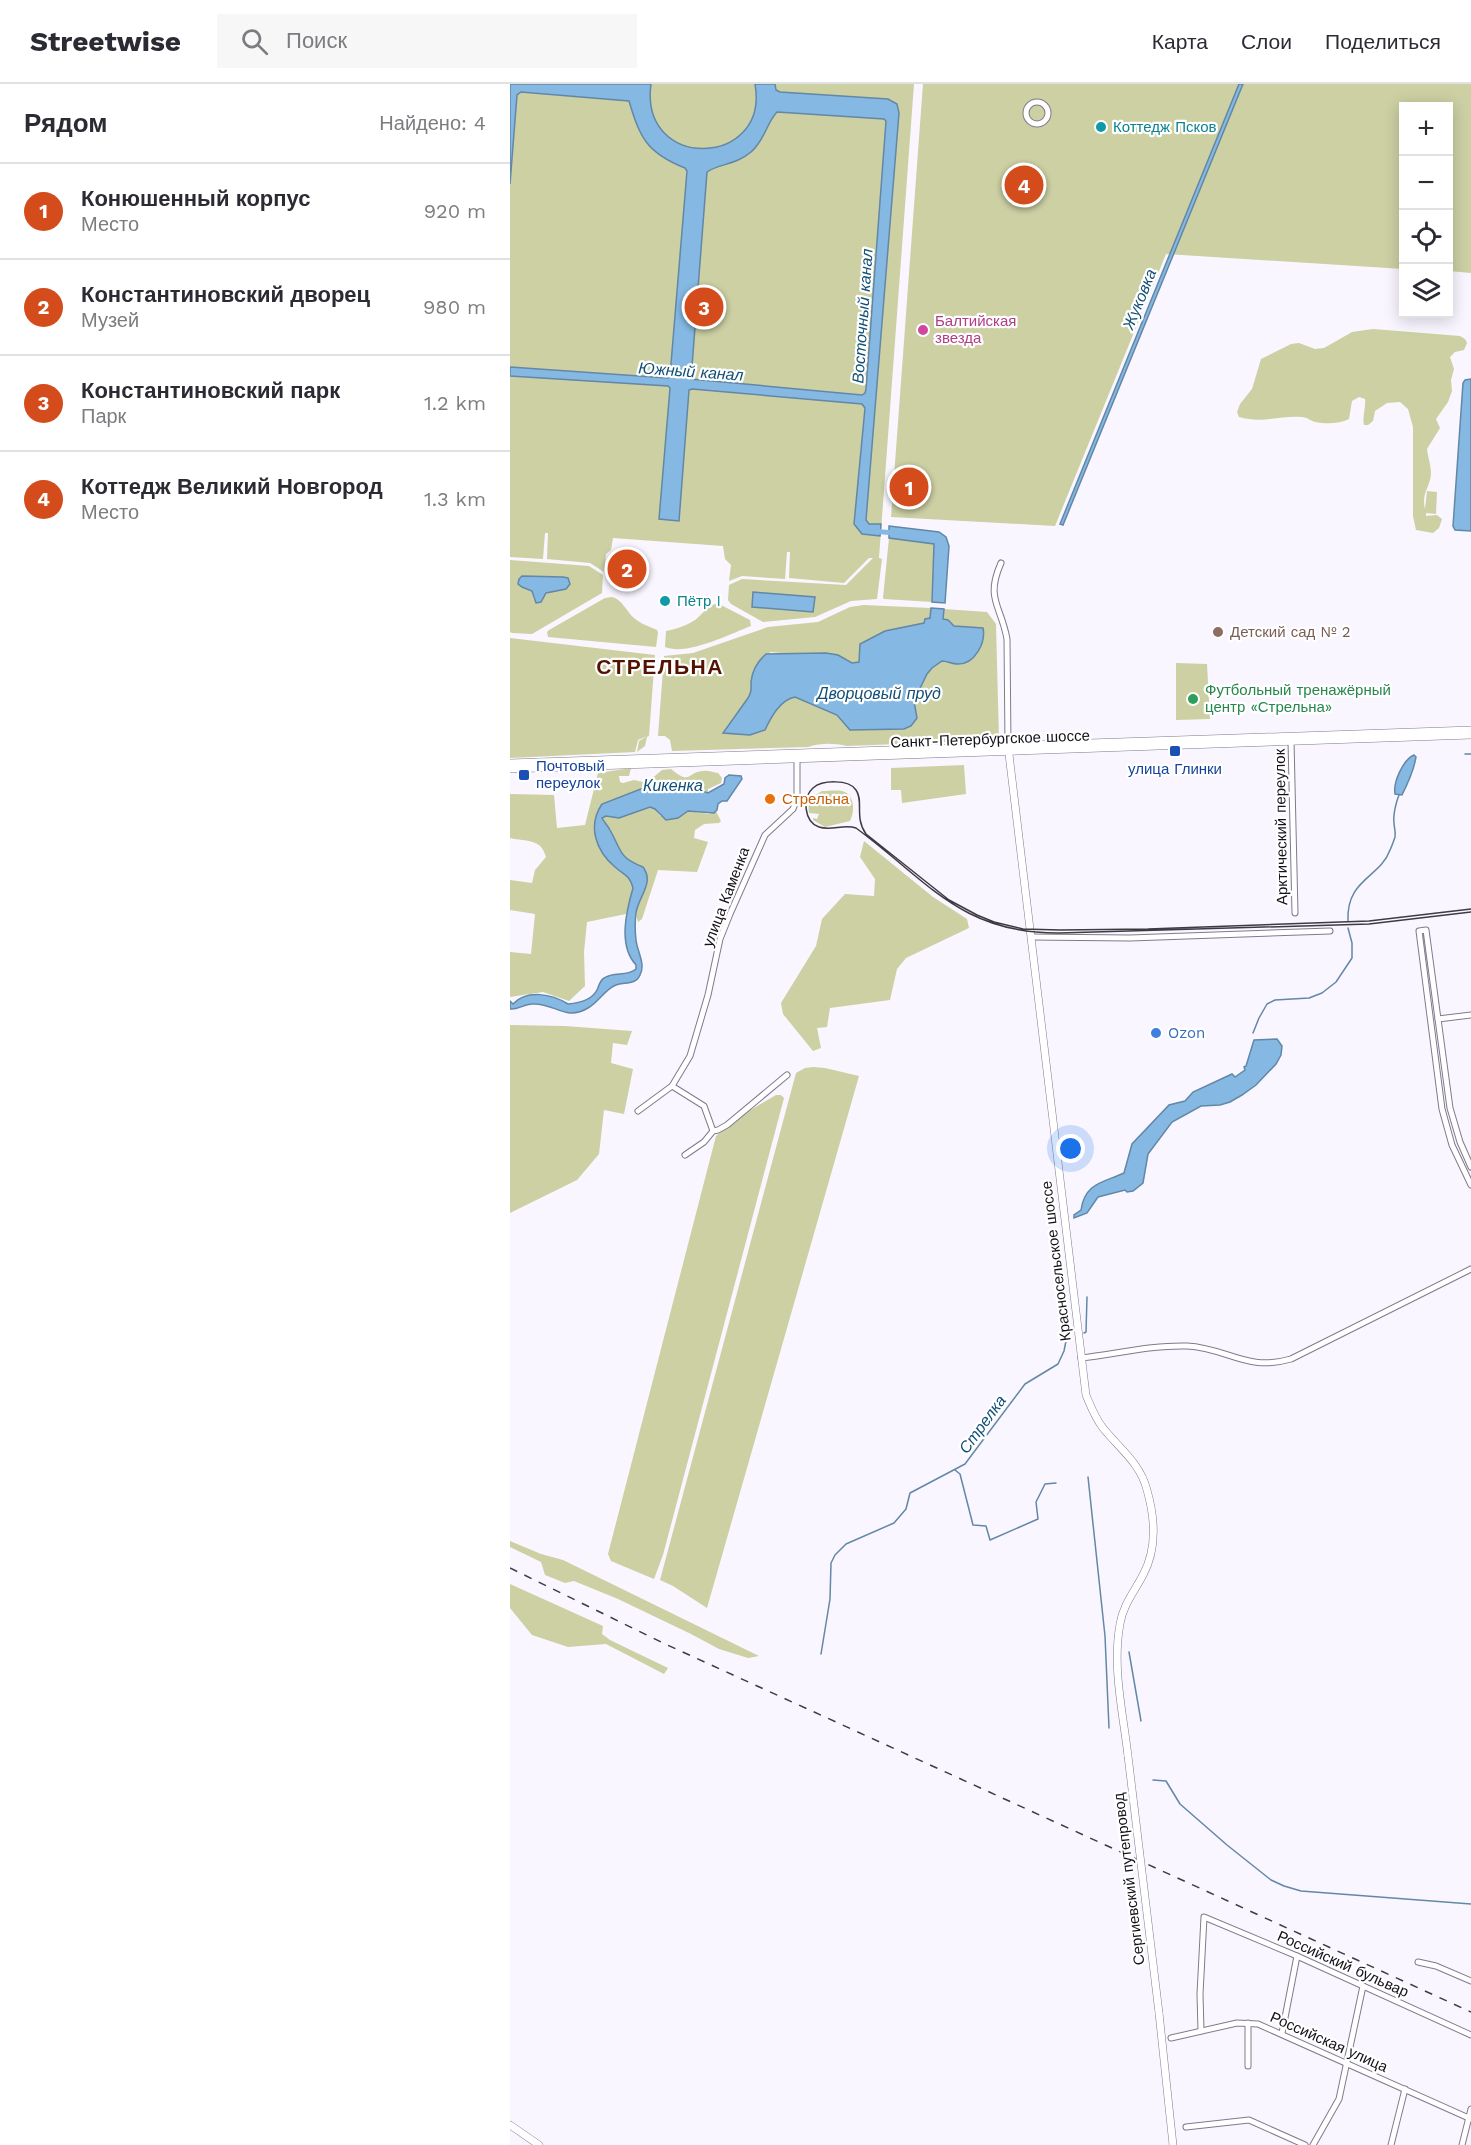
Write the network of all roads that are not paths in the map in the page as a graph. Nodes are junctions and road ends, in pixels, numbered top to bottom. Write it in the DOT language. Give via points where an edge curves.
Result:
graph roads {
  1 [pos="1036,101"];
  2 [pos="1001,562"];
  3 [pos="1471,730"];
  4 [pos="1471,735"];
  5 [pos="1291,741"];
  6 [pos="1009,749"];
  7 [pos="797,756"];
  8 [pos="510,763"];
  9 [pos="510,769"];
  10 [pos="1295,913"];
  11 [pos="1330,931"];
  12 [pos="1031,937"];
  13 [pos="1471,1015"];
  14 [pos="1437,1019"];
  15 [pos="787,1075"];
  16 [pos="672,1086"];
  17 [pos="638,1111"];
  18 [pos="713,1131"];
  19 [pos="685,1155"];
  20 [pos="1471,1167"];
  21 [pos="1471,1185"];
  22 [pos="1471,1269"];
  23 [pos="1082,1358"];
  24 [pos="1127,1742"];
  25 [pos="1297,1956"];
  26 [pos="1418,1962"];
  27 [pos="1471,1981"];
  28 [pos="1363,1986"];
  29 [pos="1248,2023"];
  30 [pos="1201,2031"];
  31 [pos="1281,2034"];
  32 [pos="1471,2035"];
  33 [pos="1171,2038"];
  34 [pos="1347,2064"];
  35 [pos="1248,2066"];
  36 [pos="1405,2089"];
  37 [pos="1471,2109"];
  38 [pos="1470,2118"];
  39 [pos="510,2125"];
  40 [pos="1186,2127"];
  41 [pos="539,2145"];
  42 [pos="1173,2145"];
  43 [pos="1305,2145"];
  44 [pos="1313,2145"];
  45 [pos="1391,2145"];
  46 [pos="1462,2145"];
  1 -- 1 [label="street" via="1029,104 1025,114 1037,124 1044,122 1048,112 1043,103"];
  2 -- 6 [label="street" via="993,589 1007,639"];
  3 -- 6 [label="main road, Санкт-Петербургское шоссе"];
  4 -- 5 [label="main road, Санкт-Петербургское шоссе"];
  5 -- 6 [label="main road, Санкт-Петербургское шоссе"];
  5 -- 10 [label="street, Арктический переулок"];
  6 -- 7 [label="main road, Санкт-Петербургское шоссе"];
  6 -- 12 [label="main road, Красносельское шоссе"];
  7 -- 8 [label="main road, Санкт-Петербургское шоссе"];
  7 -- 9 [label="main road, Санкт-Петербургское шоссе"];
  7 -- 16 [label="street, улица Каменка" via="797,798 793,809 765,835 757,850 720,939 690,1056"];
  11 -- 12 [label="street" via="1131,938"];
  12 -- 23 [label="main road, Красносельское шоссе"];
  13 -- 14 [label="street"];
  14 -- 20 [label="street" via="1452,1120"];
  14 -- 21 [label="street" via="1426,930 1419,931 1442,1109 1452,1145"];
  15 -- 18 [label="street" via="727,1125"];
  16 -- 17 [label="street, улица Каменка"];
  16 -- 18 [label="street" via="704,1106"];
  18 -- 19 [label="street"];
  22 -- 23 [label="street" via="1281,1362 1257,1364 1186,1346"];
  23 -- 24 [label="main road, Красносельское шоссе" via="1086,1395 1094,1414 1141,1473 1152,1516 1151,1552 1124,1609 1118,1644"];
  24 -- 42 [label="main road, Сергиевский путепровод, bridge"];
  25 -- 28 [label="street, Российский бульвар"];
  25 -- 30 [label="street, Российский бульвар" via="1204,1917"];
  25 -- 31 [label="street"];
  26 -- 27 [label="street"];
  28 -- 32 [label="street, Российский бульвар"];
  28 -- 34 [label="street"];
  29 -- 30 [label="street, Российская улица"];
  29 -- 31 [label="street, Российская улица"];
  29 -- 35 [label="street"];
  30 -- 33 [label="street, Российская улица"];
  31 -- 34 [label="street, Российская улица"];
  34 -- 36 [label="street, Российская улица"];
  34 -- 44 [label="street" via="1339,2099"];
  36 -- 38 [label="street, Российская улица"];
  36 -- 45 [label="street"];
  37 -- 38 [label="street"];
  38 -- 46 [label="street"];
  39 -- 41 [label="main road"];
  40 -- 43 [label="street" via="1249,2120"];
}
